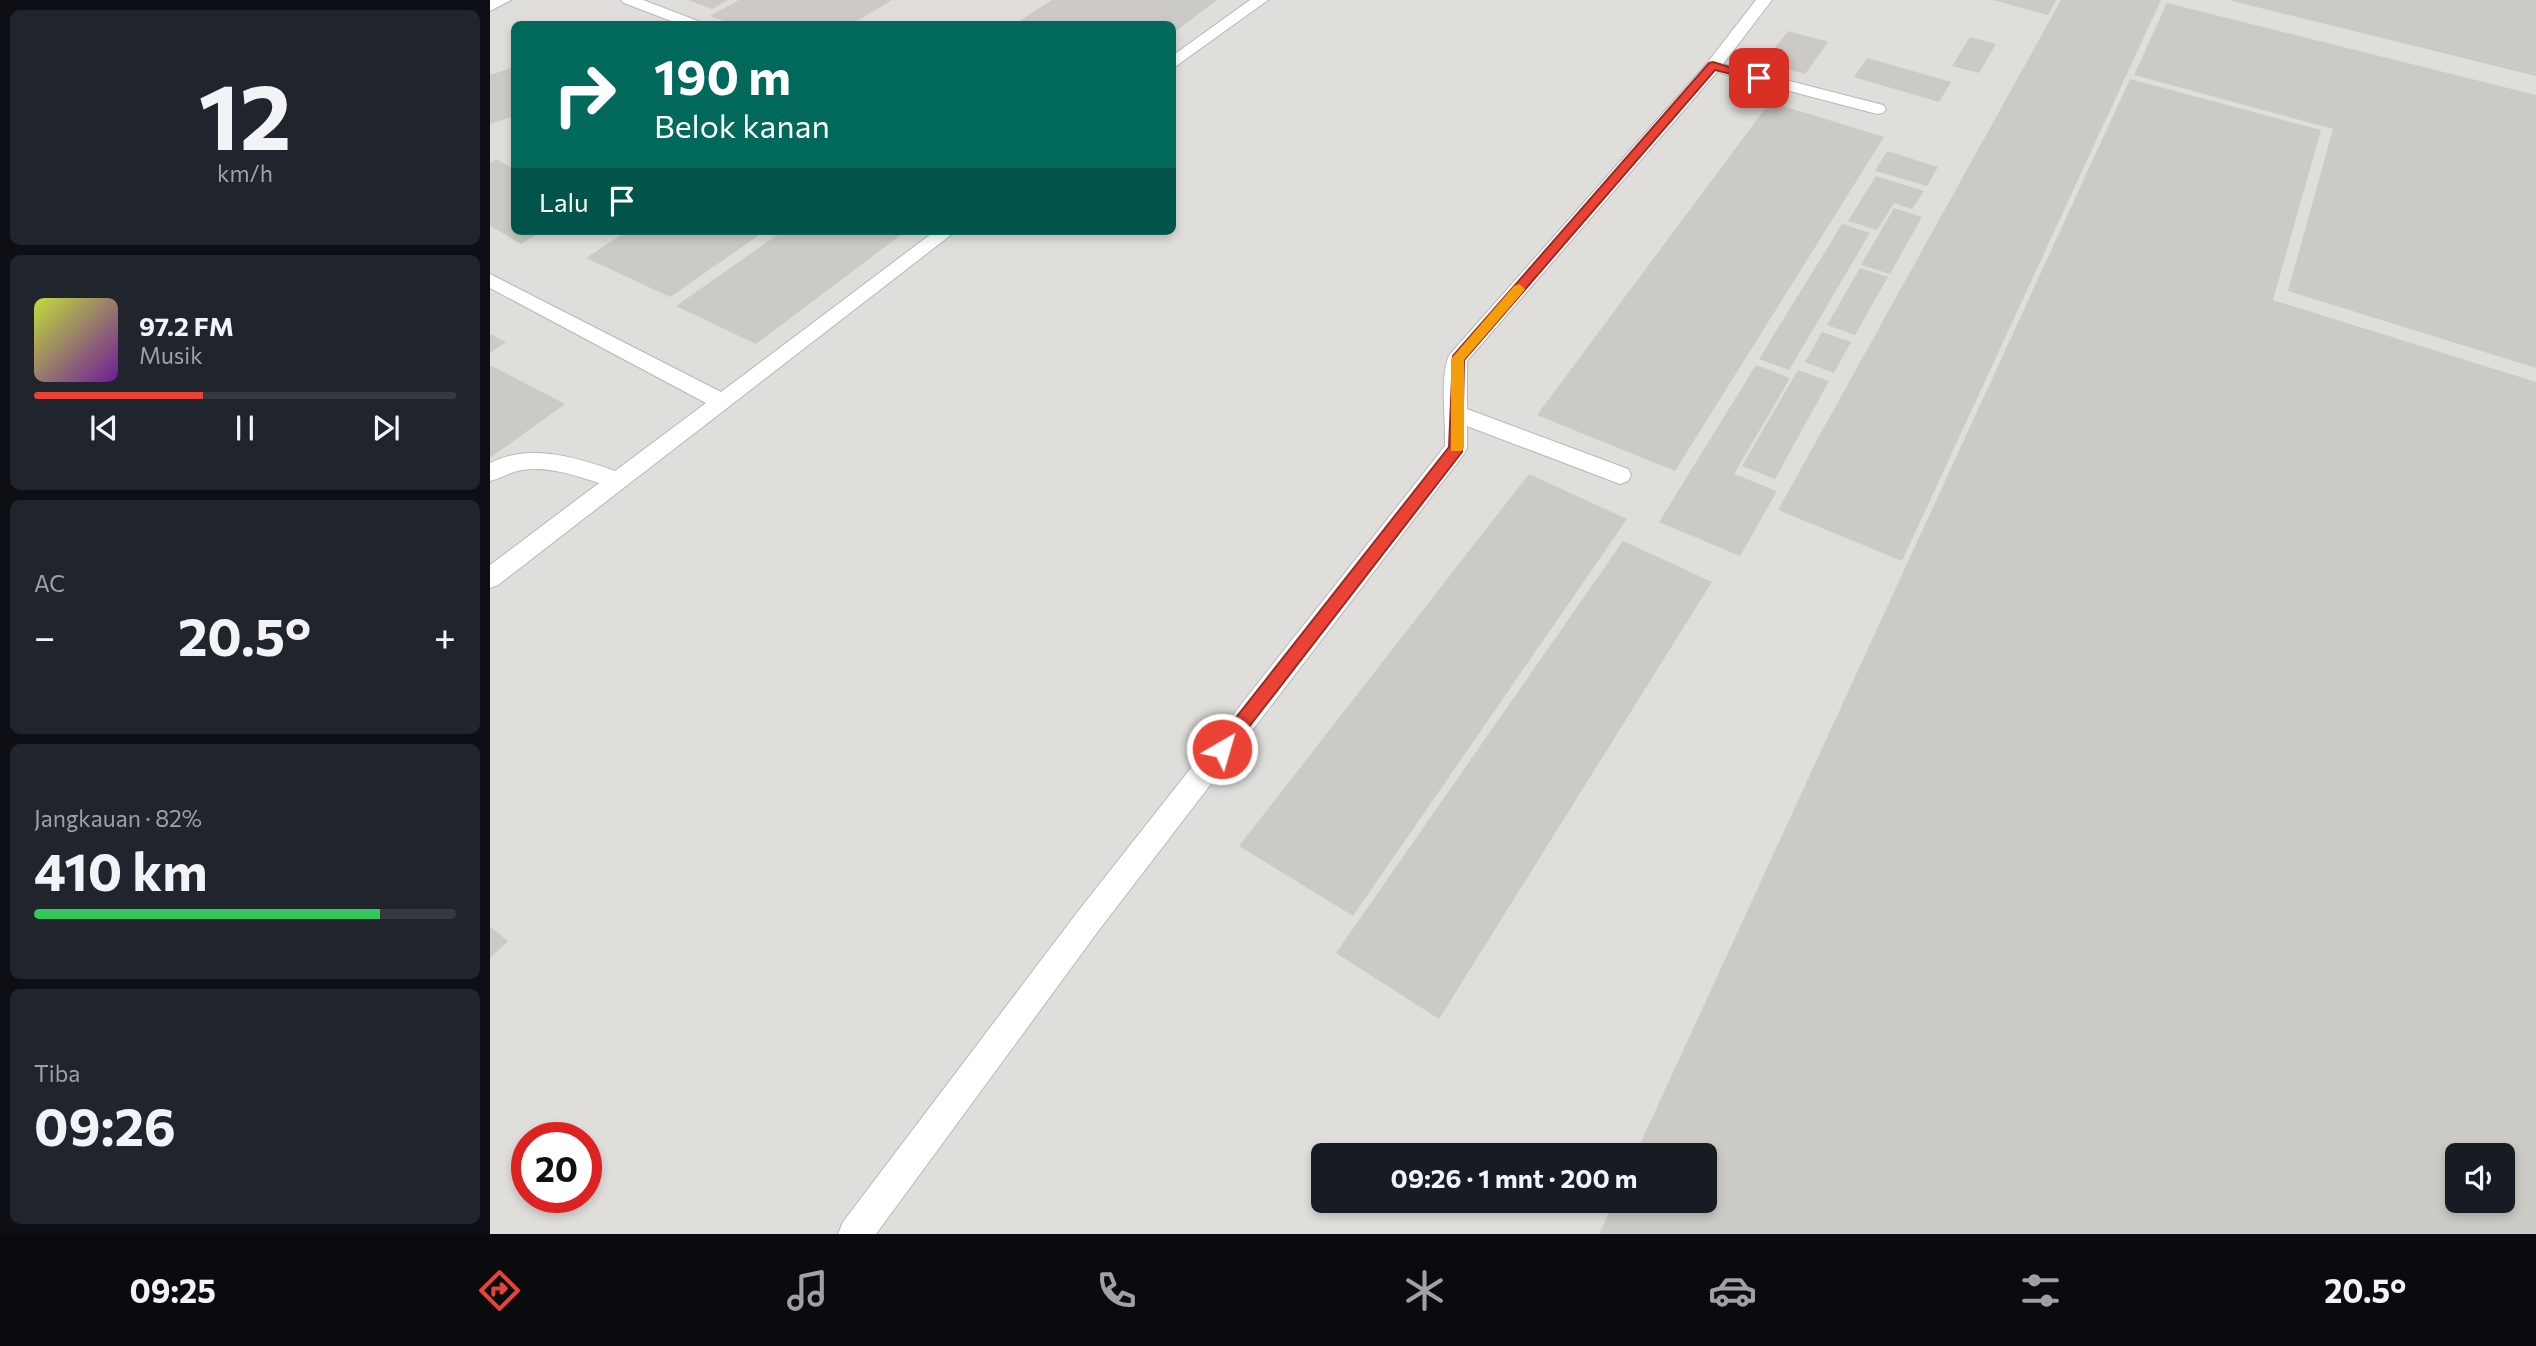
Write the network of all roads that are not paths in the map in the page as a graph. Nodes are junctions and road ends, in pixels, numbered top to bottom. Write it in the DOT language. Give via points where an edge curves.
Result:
graph roads {
  1 [pos="503,0"];
  2 [pos="629,0"];
  3 [pos="1260,0"];
  4 [pos="1764,0"];
  5 [pos="490,6"];
  6 [pos="684,21"];
  7 [pos="1176,61"];
  8 [pos="1713,66"];
  9 [pos="1877,109"];
  10 [pos="942,235"];
  11 [pos="490,280"];
  12 [pos="723,402"];
  13 [pos="1457,414"];
  14 [pos="490,472"];
  15 [pos="1620,475"];
  16 [pos="618,481"];
  17 [pos="490,578"];
  18 [pos="855,1234"];
  1 -- 5 [label="lane"];
  2 -- 6 [label="lane"];
  3 -- 7 [label="lane"];
  4 -- 8 [label="lane"];
  8 -- 9 [label="lane"];
  8 -- 13 [label="lane" via="1457,359"];
  10 -- 12 [label="lane"];
  11 -- 12 [label="lane"];
  12 -- 16 [label="lane"];
  13 -- 15 [label="lane"];
  13 -- 18 [label="lane" via="1457,448 1089,920"];
  14 -- 16 [label="lane" via="516,462 544,460"];
  16 -- 17 [label="lane"];
}
